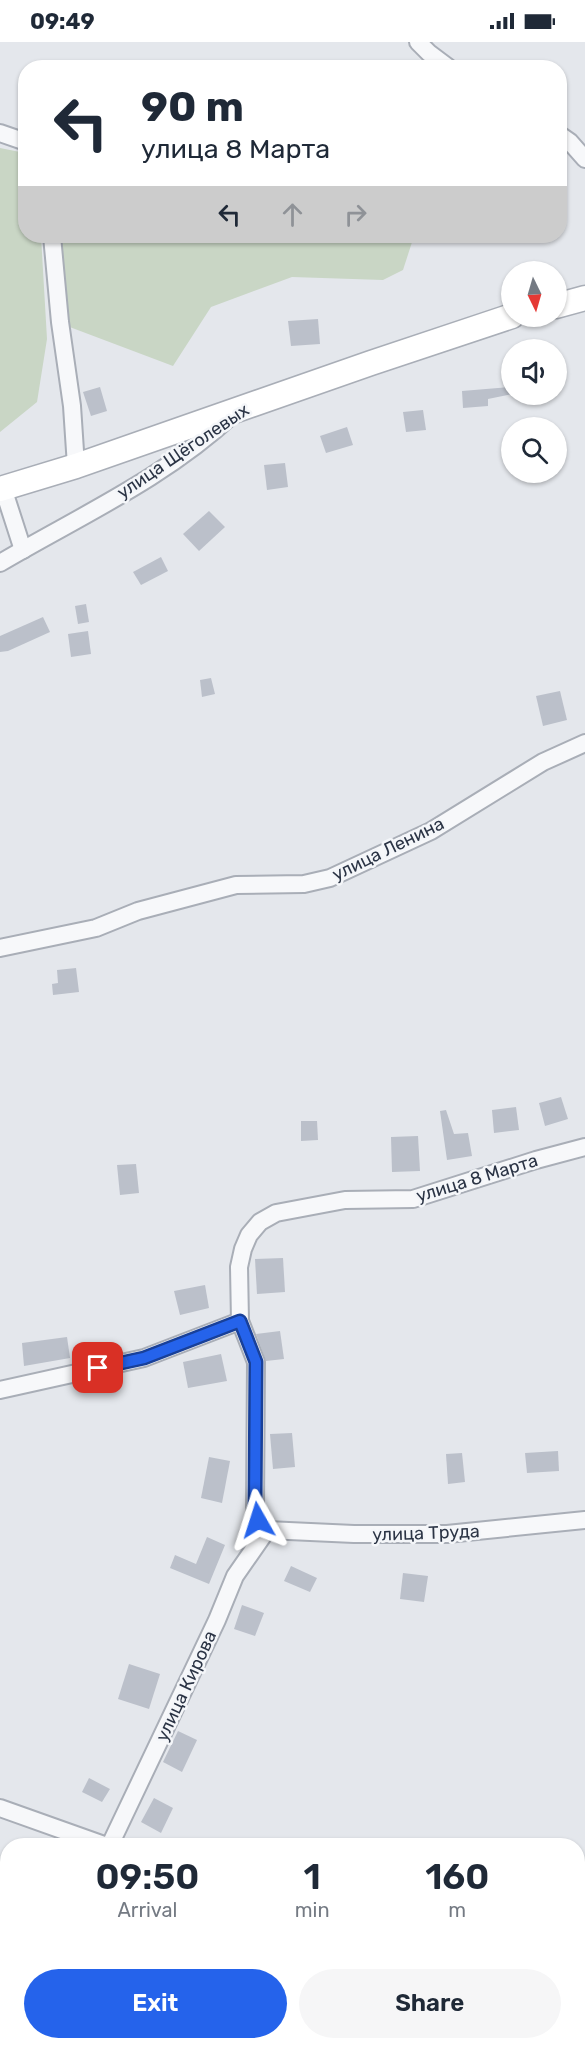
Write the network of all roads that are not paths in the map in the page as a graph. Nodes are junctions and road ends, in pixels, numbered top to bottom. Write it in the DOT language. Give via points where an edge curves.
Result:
graph roads {
  1 [pos="418,42"];
  2 [pos="438,60"];
  3 [pos="0,133"];
  4 [pos="18,139"];
  5 [pos="567,140"];
  6 [pos="585,159"];
  7 [pos="53,243"];
  8 [pos="585,298"];
  9 [pos="567,303"];
  10 [pos="501,320"];
  11 [pos="240,409"];
  12 [pos="76,466"];
  13 [pos="1,488"];
  14 [pos="23,550"];
  15 [pos="0,563"];
  16 [pos="585,743"];
  17 [pos="0,948"];
  18 [pos="585,1147"];
  19 [pos="240,1321"];
  20 [pos="0,1390"];
  21 [pos="585,1520"];
  22 [pos="267,1530"];
  23 [pos="0,1808"];
  24 [pos="84,1838"];
  25 [pos="113,1838"];
  1 -- 2 [label="street"];
  3 -- 4 [label="street"];
  5 -- 6 [label="street"];
  7 -- 12 [label="street"];
  8 -- 9 [label="main road"];
  10 -- 11 [label="main road, улица Щёголевых"];
  11 -- 12 [label="main road"];
  11 -- 14 [label="street, улица Щёголевых" via="212,435 151,477"];
  12 -- 13 [label="main road"];
  13 -- 14 [label="street"];
  14 -- 15 [label="street, улица Щёголевых"];
  16 -- 17 [label="street, улица Ленина" via="543,762 431,831 330,878 304,884 236,885 138,911 96,928"];
  18 -- 19 [label="street, улица 8 Марта" via="413,1199 345,1200 276,1213 260,1222 243,1249 239,1267"];
  19 -- 20 [label="street" via="144,1358"];
  19 -- 22 [label="street, улица 8 Марта" via="256,1362 255,1507 258,1520"];
  21 -- 22 [label="street, улица Труда" via="447,1534"];
  22 -- 25 [label="street, улица Кирова" via="235,1576"];
  23 -- 24 [label="street"];
}
